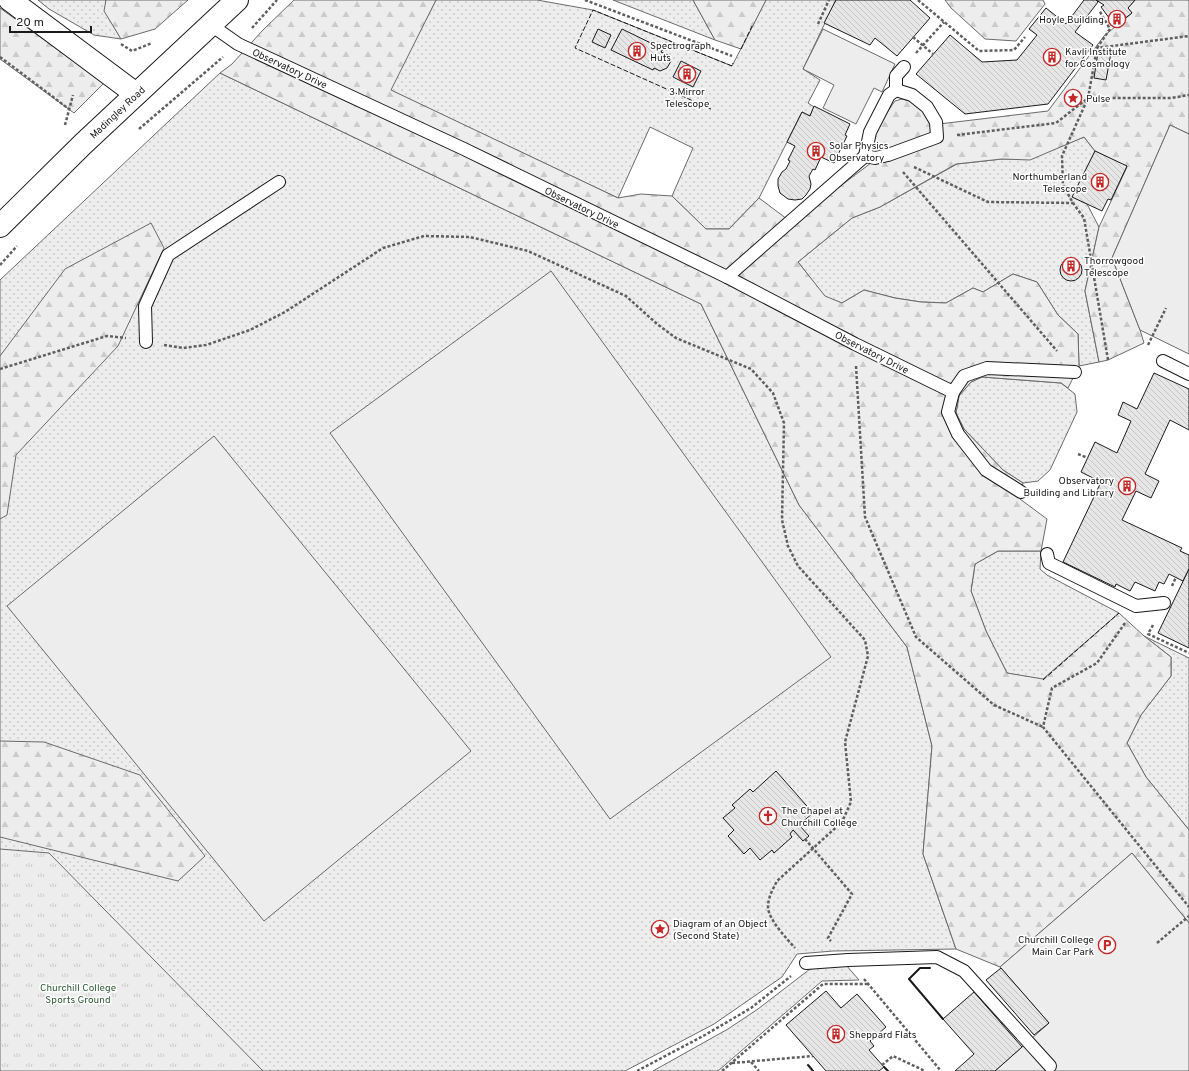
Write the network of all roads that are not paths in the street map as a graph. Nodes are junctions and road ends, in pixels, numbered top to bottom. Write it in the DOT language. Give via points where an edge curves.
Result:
graph roads {
  1 [pos="10,0"];
  2 [pos="237,0"];
  3 [pos="211,25"];
  4 [pos="904,67"];
  5 [pos="896,90"];
  6 [pos="136,94"];
  7 [pos="865,156"];
  8 [pos="279,182"];
  9 [pos="0,226"];
  10 [pos="727,277"];
  11 [pos="146,342"];
  12 [pos="1163,361"];
  13 [pos="1075,372"];
  14 [pos="1189,374"];
  15 [pos="953,392"];
  16 [pos="1020,492"];
  17 [pos="1047,554"];
  18 [pos="1164,603"];
  19 [pos="806,963"];
  20 [pos="1050,1066"];
  1 -- 6 [label="main road"];
  2 -- 3 [label="main road, Madingley Road"];
  3 -- 6 [label="main road, Madingley Road"];
  3 -- 10 [label="lane, Observatory Drive" via="238,44 464,149"];
  4 -- 5 [label="lane" via="896,76"];
  5 -- 7 [label="lane" via="889,95 870,132"];
  5 -- 7 [label="lane" via="912,95 927,107 936,122 937,138 888,155 875,158"];
  6 -- 9 [label="main road, Madingley Road"];
  7 -- 10 [label="lane"];
  8 -- 11 [label="lane" via="168,255 145,306"];
  10 -- 15 [label="lane, Observatory Drive"];
  12 -- 14 [label="lane"];
  13 -- 15 [label="lane" via="987,368 964,376"];
  15 -- 16 [label="lane" via="948,412 958,434 986,470"];
  17 -- 18 [label="lane" via="1049,563 1136,606"];
  19 -- 20 [label="lane" via="937,957 964,971"];
}
